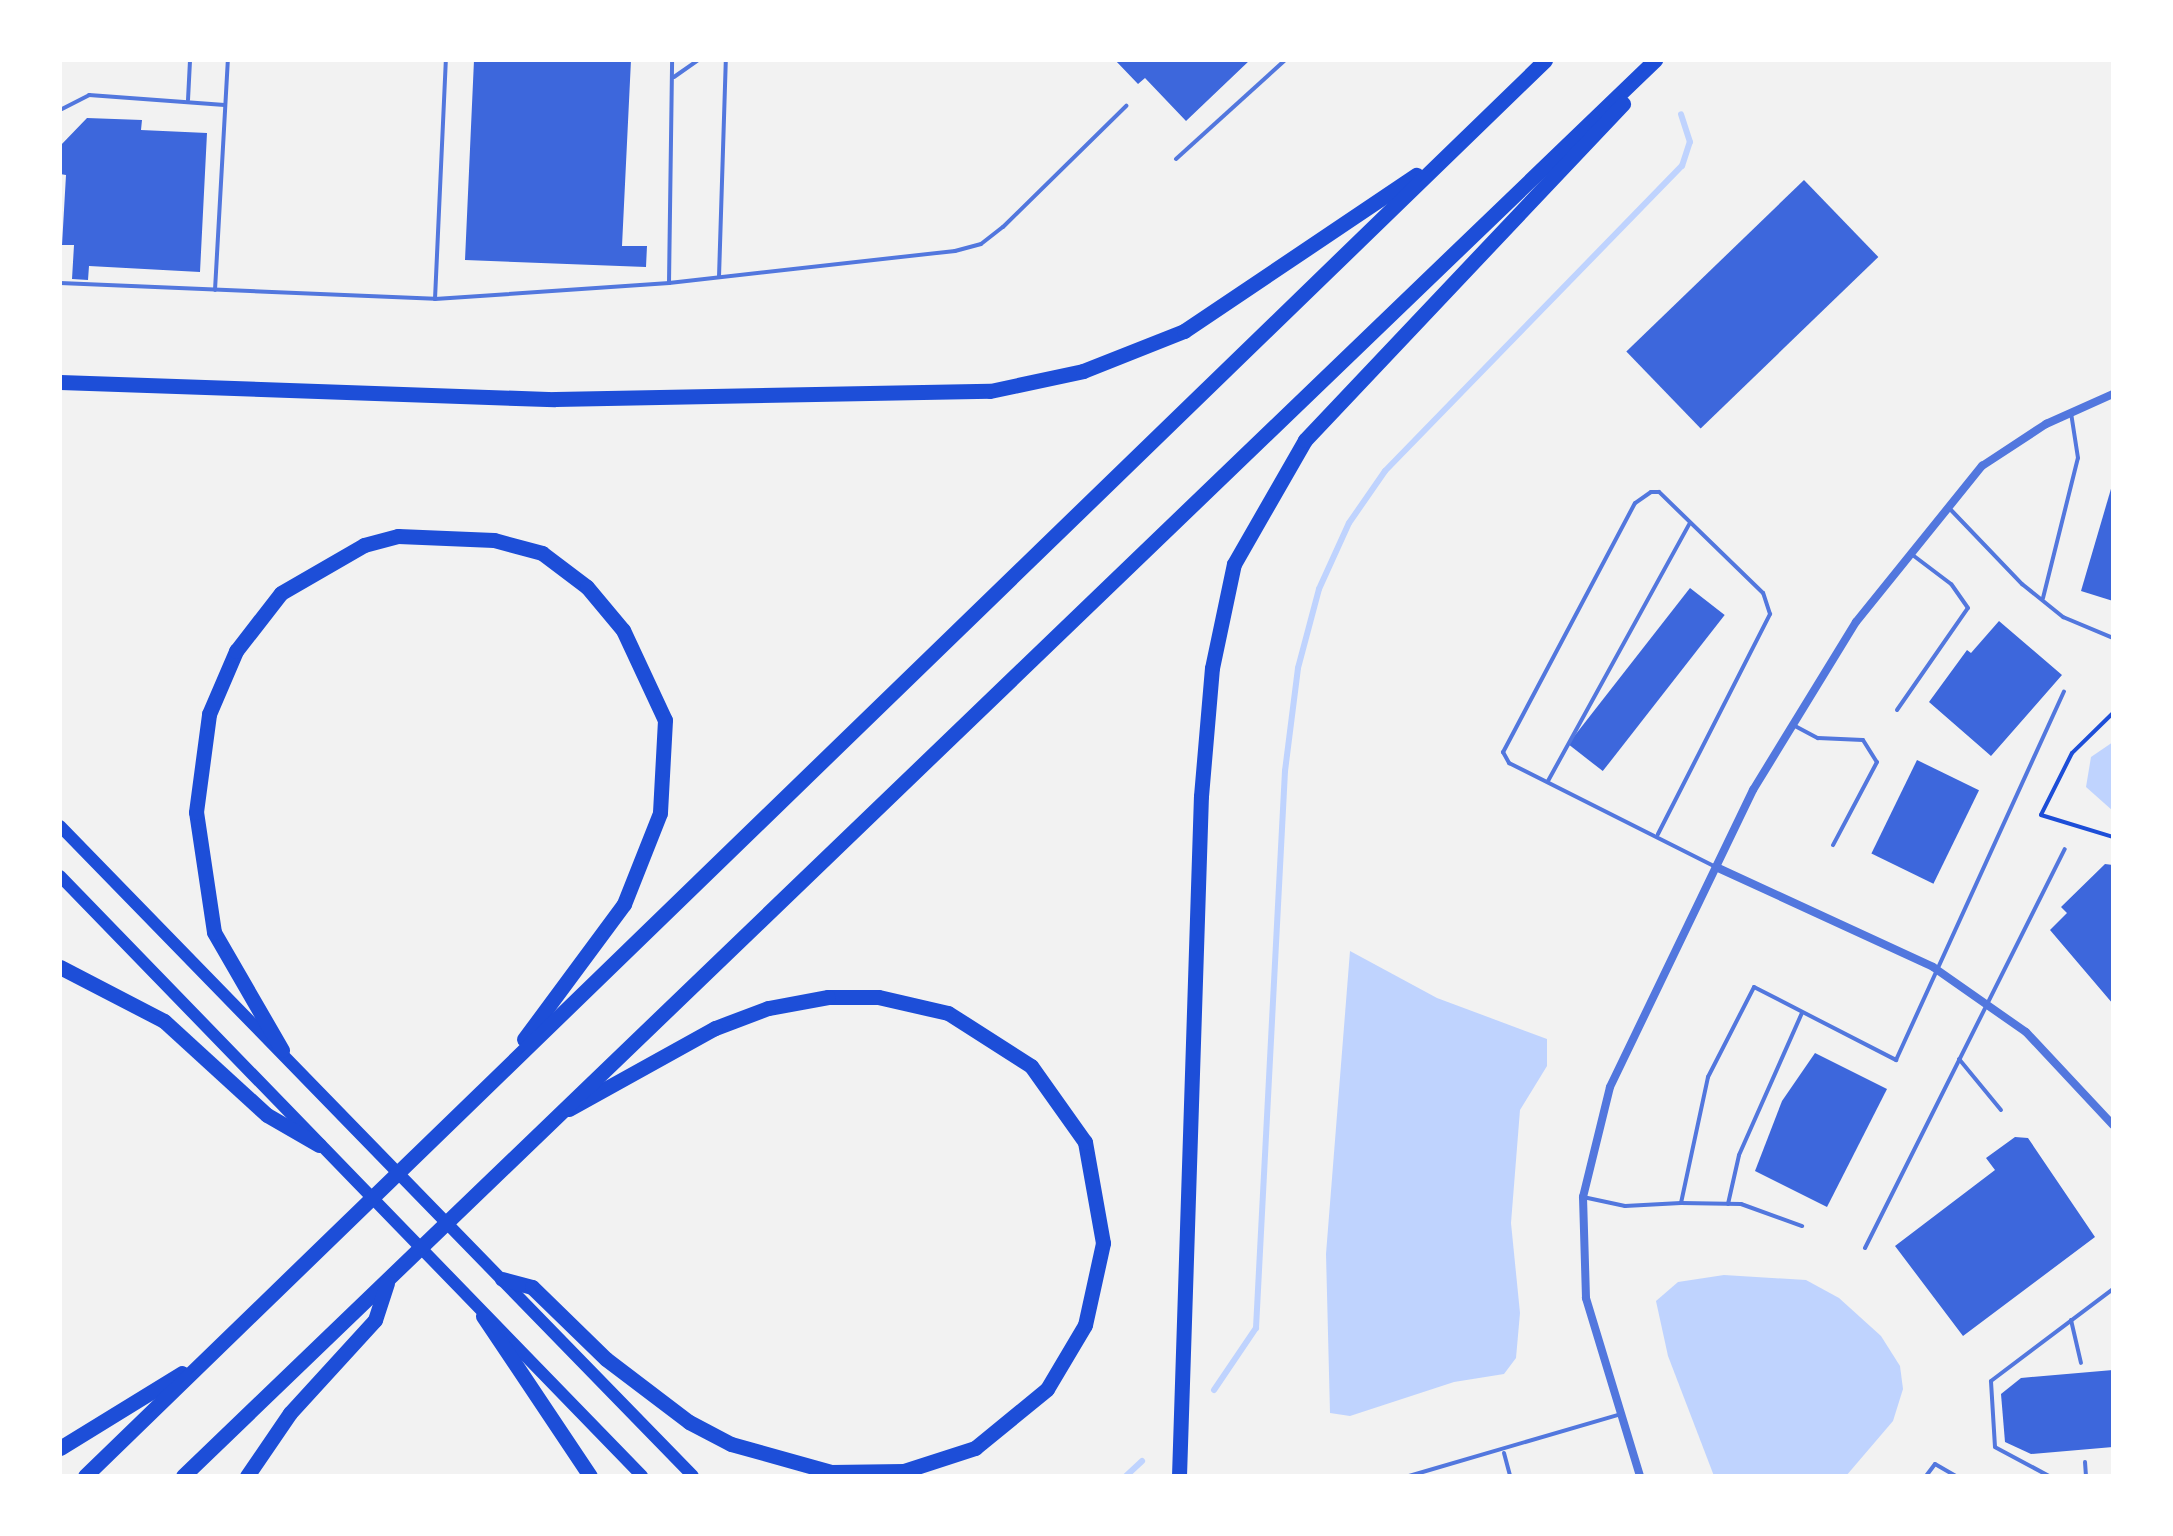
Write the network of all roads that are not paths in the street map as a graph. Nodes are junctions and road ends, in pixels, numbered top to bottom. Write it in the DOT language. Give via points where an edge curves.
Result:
graph roads {
  1 [pos="190,60"];
  2 [pos="228,60"];
  3 [pos="446,60"];
  4 [pos="672,60"];
  5 [pos="698,60"];
  6 [pos="726,60"];
  7 [pos="1284,60"];
  8 [pos="1545,60"];
  9 [pos="1655,60"];
  10 [pos="1664,60"];
  11 [pos="674,77"];
  12 [pos="188,102"];
  13 [pos="226,104"];
  14 [pos="1126,106"];
  15 [pos="60,110"];
  16 [pos="1456,147"];
  17 [pos="1176,158"];
  18 [pos="719,277"];
  19 [pos="60,283"];
  20 [pos="669,283"];
  21 [pos="215,290"];
  22 [pos="436,299"];
  23 [pos="60,382"];
  24 [pos="2113,394"];
  25 [pos="2071,413"];
  26 [pos="1947,506"];
  27 [pos="1690,523"];
  28 [pos="1910,554"];
  29 [pos="2042,600"];
  30 [pos="2113,638"];
  31 [pos="2064,692"];
  32 [pos="1897,710"];
  33 [pos="1791,724"];
  34 [pos="1548,782"];
  35 [pos="60,826"];
  36 [pos="1658,834"];
  37 [pos="1833,845"];
  38 [pos="2064,848"];
  39 [pos="1716,866"];
  40 [pos="60,876"];
  41 [pos="60,968"];
  42 [pos="1933,968"];
  43 [pos="1986,1005"];
  44 [pos="1802,1012"];
  45 [pos="282,1050"];
  46 [pos="1959,1059"];
  47 [pos="497,1077"];
  48 [pos="2001,1110"];
  49 [pos="2111,1119"];
  50 [pos="548,1120"];
  51 [pos="319,1144"];
  52 [pos="1583,1196"];
  53 [pos="1680,1203"];
  54 [pos="1728,1204"];
  55 [pos="1802,1226"];
  56 [pos="1865,1248"];
  57 [pos="502,1279"];
  58 [pos="388,1280"];
  59 [pos="2113,1289"];
  60 [pos="479,1311"];
  61 [pos="2071,1320"];
  62 [pos="211,1354"];
  63 [pos="2081,1363"];
  64 [pos="1618,1415"];
  65 [pos="60,1448"];
  66 [pos="1504,1452"];
  67 [pos="2085,1462"];
  68 [pos="86,1476"];
  69 [pos="183,1476"];
  70 [pos="247,1476"];
  71 [pos="590,1476"];
  72 [pos="642,1476"];
  73 [pos="693,1476"];
  74 [pos="1178,1476"];
  75 [pos="1409,1476"];
  76 [pos="1510,1476"];
  77 [pos="1640,1476"];
  78 [pos="1926,1476"];
  79 [pos="1956,1476"];
  80 [pos="2049,1476"];
  81 [pos="2086,1476"];
  1 -- 12 [label="lane"];
  2 -- 13 [label="lane"];
  3 -- 22 [label="lane"];
  4 -- 11 [label="lane"];
  5 -- 11 [label="lane"];
  6 -- 18 [label="lane"];
  7 -- 17 [label="lane"];
  8 -- 16 [label="highway"];
  9 -- 50 [label="highway"];
  10 -- 74 [label="highway" via="1305,440 1234,564 1212,668 1201,796"];
  11 -- 20 [label="lane"];
  12 -- 13 [label="lane"];
  12 -- 15 [label="lane" via="89,95"];
  13 -- 21 [label="lane"];
  14 -- 18 [label="lane" via="981,244"];
  16 -- 23 [label="highway" via="1220,312 1083,371 990,391 555,399"];
  16 -- 47 [label="highway"];
  18 -- 20 [label="lane"];
  19 -- 21 [label="lane"];
  20 -- 22 [label="lane"];
  21 -- 22 [label="lane"];
  24 -- 25 [label="street"];
  25 -- 26 [label="street" via="1982,466"];
  25 -- 29 [label="lane" via="2078,458"];
  26 -- 28 [label="street"];
  26 -- 29 [label="lane"];
  27 -- 34 [label="lane"];
  27 -- 34 [label="lane" via="1659,492 1635,503 1503,752"];
  27 -- 36 [label="lane" via="1764,593 1770,614"];
  28 -- 32 [label="lane" via="1951,584 1968,608"];
  28 -- 33 [label="street"];
  29 -- 30 [label="lane"];
  31 -- 42 [label="lane"];
  33 -- 37 [label="lane" via="1818,738 1863,740 1877,762"];
  33 -- 39 [label="street"];
  34 -- 36 [label="lane"];
  35 -- 45 [label="main road"];
  36 -- 39 [label="lane"];
  38 -- 43 [label="lane"];
  39 -- 42 [label="street"];
  39 -- 52 [label="street" via="1610,1088"];
  40 -- 51 [label="main road"];
  41 -- 51 [label="highway" via="164,1021 267,1115"];
  42 -- 43 [label="street"];
  42 -- 44 [label="lane" via="1927,1002 1896,1060"];
  43 -- 46 [label="lane"];
  43 -- 49 [label="street" via="2026,1032"];
  44 -- 53 [label="lane" via="1754,987 1708,1077 1691,1130"];
  44 -- 54 [label="lane" via="1739,1155"];
  45 -- 47 [label="highway" via="214,932 196,812 209,714 236,650 281,593 315,570 398,536 494,540 542,554 587,587 623,630 665,720 660,813 624,904"];
  45 -- 57 [label="main road"];
  46 -- 48 [label="lane"];
  46 -- 56 [label="lane"];
  47 -- 62 [label="highway"];
  50 -- 57 [label="highway" via="715,1028 768,1008 828,997 931,1007 1009,1048 1053,1089 1072,1118 1095,1172 1101,1211 1095,1296 1060,1372 1001,1432 931,1464 852,1474 758,1454 689,1422 618,1369 532,1287"];
  50 -- 58 [label="highway"];
  51 -- 60 [label="main road"];
  52 -- 53 [label="lane" via="1626,1206"];
  52 -- 64 [label="street" via="1586,1298"];
  53 -- 54 [label="lane"];
  54 -- 55 [label="lane"];
  57 -- 73 [label="main road"];
  58 -- 69 [label="highway"];
  58 -- 70 [label="highway" via="374,1320 290,1413"];
  59 -- 61 [label="lane"];
  60 -- 71 [label="highway"];
  60 -- 72 [label="main road"];
  61 -- 63 [label="lane"];
  61 -- 80 [label="lane" via="1990,1381 1995,1447"];
  62 -- 65 [label="highway"];
  62 -- 68 [label="highway"];
  64 -- 66 [label="lane"];
  64 -- 77 [label="street"];
  66 -- 75 [label="lane"];
  66 -- 76 [label="lane"];
  67 -- 81 [label="lane"];
  78 -- 79 [label="lane" via="1934,1464"];
}
